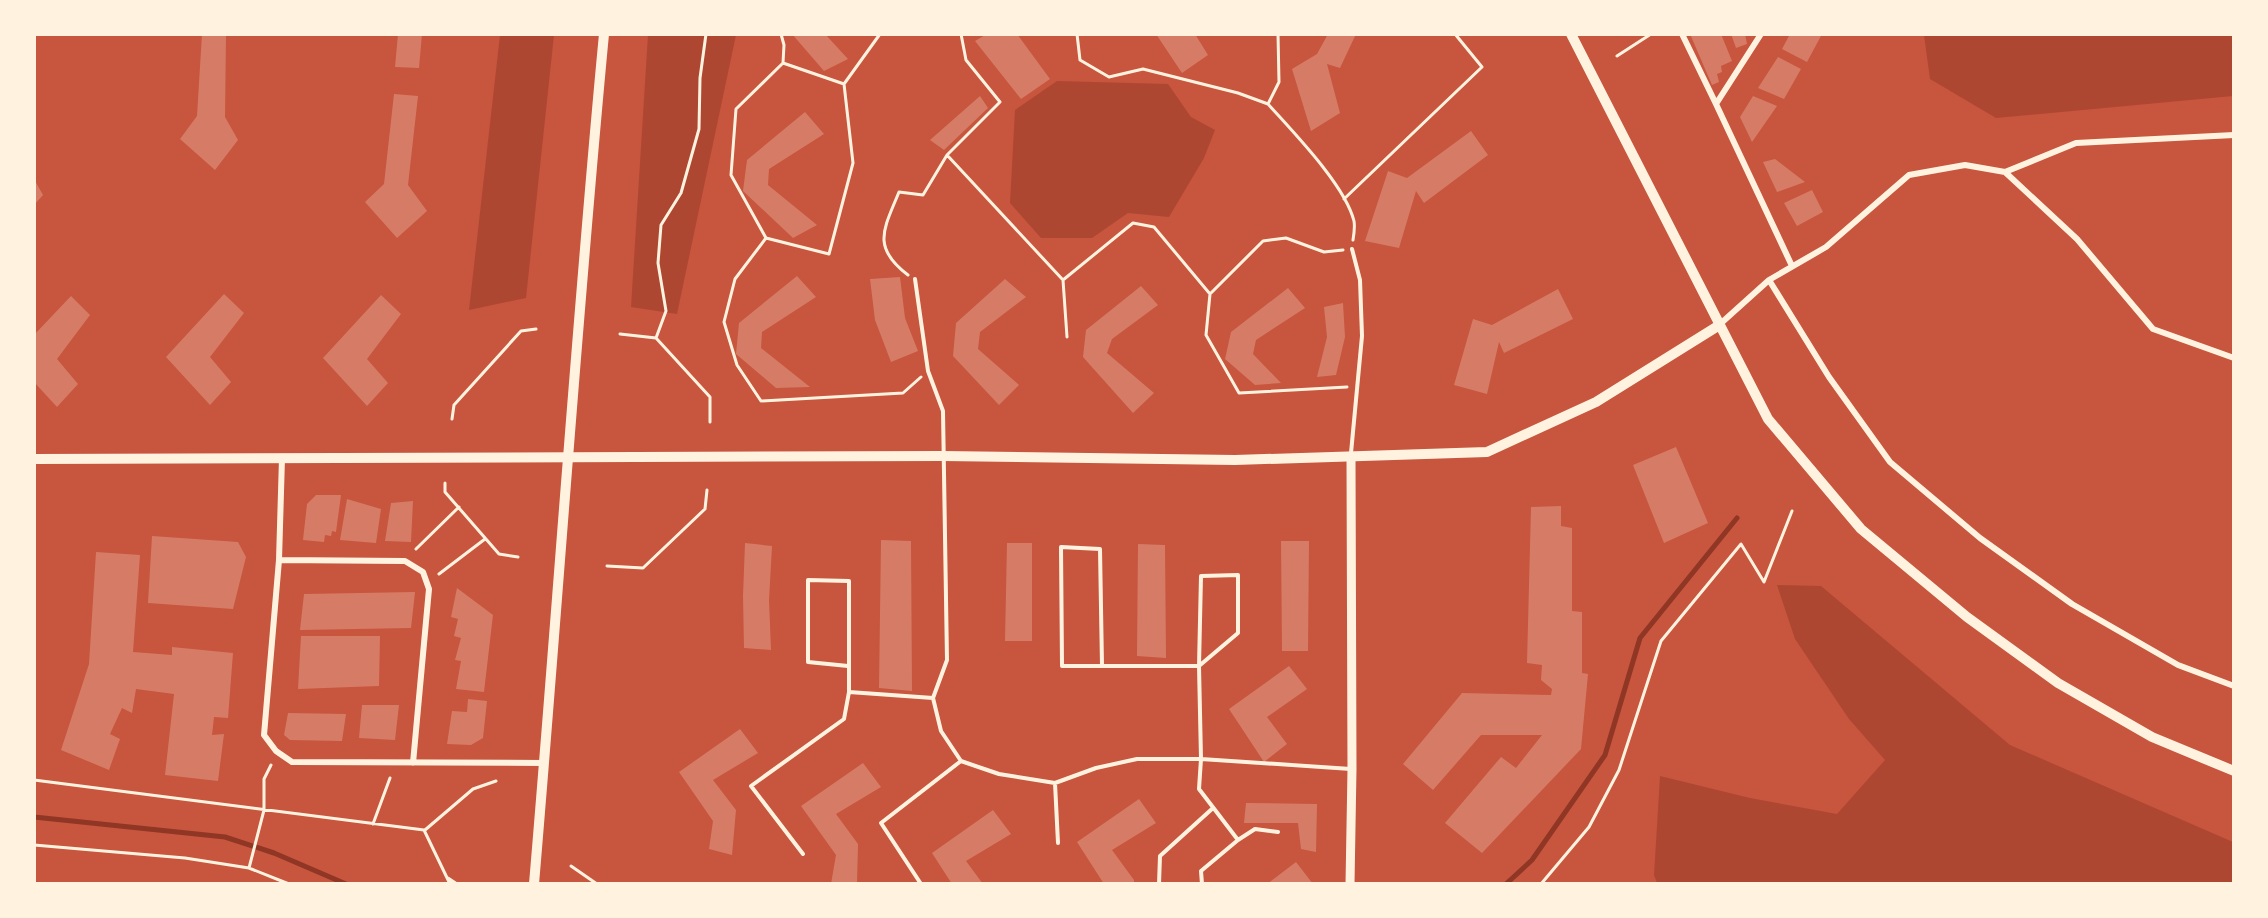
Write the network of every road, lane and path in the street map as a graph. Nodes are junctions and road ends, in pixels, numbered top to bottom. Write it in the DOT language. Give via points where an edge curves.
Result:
graph roads {
  1 [pos="604,34"];
  2 [pos="706,34"];
  3 [pos="781,34"];
  4 [pos="880,34"];
  5 [pos="961,34"];
  6 [pos="1077,34"];
  7 [pos="1278,34"];
  8 [pos="1455,34"];
  9 [pos="1571,34"];
  10 [pos="1651,34"];
  11 [pos="1682,34"];
  12 [pos="1761,34"];
  13 [pos="1617,56"];
  14 [pos="783,63"];
  15 [pos="844,84"];
  16 [pos="1268,104"];
  17 [pos="1716,104"];
  18 [pos="2234,135"];
  19 [pos="947,155"];
  20 [pos="2005,172"];
  21 [pos="1344,199"];
  22 [pos="766,238"];
  23 [pos="1352,249"];
  24 [pos="1792,266"];
  25 [pos="915,279"];
  26 [pos="1064,280"];
  27 [pos="1769,280"];
  28 [pos="1210,294"];
  29 [pos="1718,326"];
  30 [pos="536,329"];
  31 [pos="620,334"];
  32 [pos="1067,337"];
  33 [pos="656,338"];
  34 [pos="2234,358"];
  35 [pos="928,371"];
  36 [pos="1358,386"];
  37 [pos="452,420"];
  38 [pos="710,422"];
  39 [pos="943,456"];
  40 [pos="569,457"];
  41 [pos="1351,457"];
  42 [pos="282,458"];
  43 [pos="34,459"];
  44 [pos="445,483"];
  45 [pos="707,490"];
  46 [pos="459,507"];
  47 [pos="1792,511"];
  48 [pos="485,539"];
  49 [pos="416,549"];
  50 [pos="518,557"];
  51 [pos="279,560"];
  52 [pos="607,566"];
  53 [pos="439,574"];
  54 [pos="848,666"];
  55 [pos="1102,666"];
  56 [pos="1199,666"];
  57 [pos="2234,686"];
  58 [pos="849,692"];
  59 [pos="933,699"];
  60 [pos="1202,759"];
  61 [pos="961,761"];
  62 [pos="413,763"];
  63 [pos="545,763"];
  64 [pos="271,765"];
  65 [pos="1352,769"];
  66 [pos="2234,771"];
  67 [pos="390,778"];
  68 [pos="34,780"];
  69 [pos="496,781"];
  70 [pos="1055,783"];
  71 [pos="1213,808"];
  72 [pos="264,810"];
  73 [pos="373,824"];
  74 [pos="424,830"];
  75 [pos="1278,832"];
  76 [pos="1238,840"];
  77 [pos="1058,843"];
  78 [pos="34,845"];
  79 [pos="803,854"];
  80 [pos="571,866"];
  81 [pos="249,868"];
  82 [pos="447,877"];
  83 [pos="289,884"];
  84 [pos="450,884"];
  85 [pos="457,884"];
  86 [pos="534,884"];
  87 [pos="597,884"];
  88 [pos="921,884"];
  89 [pos="1159,884"];
  90 [pos="1202,884"];
  91 [pos="1350,884"];
  92 [pos="1541,884"];
  1 -- 40 [label="main road"];
  2 -- 33 [label="path" via="699,129 681,193 661,225 658,263 666,311"];
  3 -- 14 [label="path"];
  4 -- 15 [label="path"];
  5 -- 19 [label="path" via="966,60 1000,102"];
  6 -- 16 [label="path" via="1080,60 1109,77 1143,69"];
  7 -- 16 [label="path" via="1280,82"];
  8 -- 21 [label="path" via="1482,67"];
  9 -- 29 [label="main road"];
  10 -- 13 [label="path"];
  11 -- 17 [label="street"];
  12 -- 17 [label="street"];
  14 -- 15 [label="path"];
  14 -- 22 [label="path" via="736,109 731,175"];
  15 -- 22 [label="path" via="853,163 829,254"];
  16 -- 21 [label="path"];
  17 -- 24 [label="street"];
  18 -- 20 [label="street" via="2076,143"];
  19 -- 25 [label="path" via="923,195 899,192 884,228 884,249 898,267"];
  19 -- 26 [label="path"];
  20 -- 24 [label="street" via="1965,165 1909,175 1826,247"];
  20 -- 34 [label="street" via="2077,239 2153,328"];
  21 -- 23 [label="path" via="1354,223"];
  22 -- 35 [label="path" via="735,279 724,322 737,365 761,401 903,393"];
  23 -- 28 [label="path" via="1324,252 1286,238 1263,241"];
  23 -- 36 [label="lane" via="1360,280 1362,336"];
  24 -- 27 [label="street"];
  25 -- 35 [label="lane"];
  26 -- 28 [label="path" via="1132,222 1154,227"];
  26 -- 32 [label="path"];
  27 -- 29 [label="street"];
  27 -- 57 [label="street" via="1829,377 1890,462 1980,538 2072,604 2178,665"];
  28 -- 36 [label="path" via="1206,335 1239,393"];
  29 -- 41 [label="main road" via="1596,402 1487,452"];
  29 -- 66 [label="main road" via="1768,419 1861,529 1967,617 2058,683 2151,737"];
  30 -- 37 [label="path" via="521,331 454,405"];
  31 -- 33 [label="path"];
  33 -- 38 [label="path" via="710,397"];
  35 -- 39 [label="lane" via="943,411"];
  36 -- 41 [label="lane"];
  39 -- 40 [label="main road"];
  39 -- 41 [label="main road" via="1235,460"];
  39 -- 59 [label="lane" via="947,660"];
  40 -- 42 [label="main road"];
  40 -- 63 [label="main road"];
  41 -- 65 [label="street"];
  42 -- 43 [label="main road"];
  42 -- 51 [label="street"];
  44 -- 46 [label="path" via="445,492"];
  45 -- 52 [label="path" via="705,509 643,568"];
  46 -- 48 [label="path"];
  46 -- 49 [label="path"];
  47 -- 92 [label="path" via="1764,582 1741,544 1661,641 1619,770 1589,827"];
  48 -- 50 [label="path" via="498,554"];
  48 -- 53 [label="path"];
  51 -- 62 [label="street" via="264,735 276,751 292,762"];
  51 -- 62 [label="street" via="405,561 423,572 429,589"];
  54 -- 54 [label="lane" via="849,581 808,580 808,662"];
  54 -- 58 [label="lane"];
  55 -- 55 [label="lane" via="1062,666 1061,547 1100,549"];
  55 -- 56 [label="lane"];
  56 -- 56 [label="lane" via="1201,576 1238,575 1238,633"];
  56 -- 60 [label="lane"];
  58 -- 59 [label="lane"];
  58 -- 79 [label="lane" via="844,719 751,786"];
  59 -- 61 [label="lane" via="941,731"];
  60 -- 65 [label="lane"];
  60 -- 70 [label="lane" via="1137,759"];
  60 -- 71 [label="lane" via="1199,789"];
  61 -- 70 [label="lane" via="999,774"];
  61 -- 88 [label="lane" via="881,823"];
  62 -- 63 [label="street"];
  63 -- 86 [label="main road"];
  64 -- 72 [label="path" via="264,779"];
  65 -- 91 [label="street"];
  67 -- 73 [label="path"];
  68 -- 72 [label="path"];
  69 -- 74 [label="path" via="473,789"];
  70 -- 77 [label="lane"];
  71 -- 76 [label="lane"];
  71 -- 89 [label="lane" via="1160,856"];
  72 -- 73 [label="path"];
  72 -- 81 [label="path"];
  73 -- 74 [label="path"];
  74 -- 82 [label="path"];
  75 -- 76 [label="lane" via="1255,829"];
  76 -- 90 [label="lane" via="1201,871"];
  78 -- 81 [label="path" via="185,858"];
  80 -- 87 [label="path"];
  81 -- 83 [label="path"];
  82 -- 84 [label="path"];
  82 -- 85 [label="path"];
}
